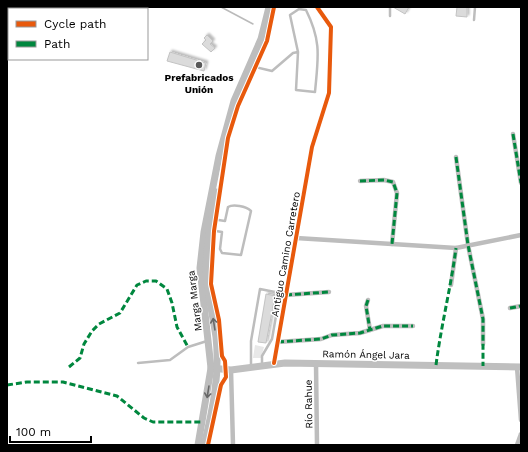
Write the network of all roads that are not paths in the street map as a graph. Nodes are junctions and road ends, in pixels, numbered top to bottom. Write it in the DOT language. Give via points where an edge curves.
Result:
graph roads {
  1 [pos="269,7"];
  2 [pos="317,7"];
  3 [pos="390,7"];
  4 [pos="475,7"];
  5 [pos="390,16"];
  6 [pos="474,20"];
  7 [pos="298,52"];
  8 [pos="250,66"];
  9 [pos="226,132"];
  10 [pos="513,134"];
  11 [pos="456,157"];
  12 [pos="360,181"];
  13 [pos="521,183"];
  14 [pos="212,219"];
  15 [pos="210,230"];
  16 [pos="521,235"];
  17 [pos="296,238"];
  18 [pos="392,244"];
  19 [pos="468,245"];
  20 [pos="456,248"];
  21 [pos="451,285"];
  22 [pos="328,292"];
  23 [pos="286,296"];
  24 [pos="368,300"];
  25 [pos="521,306"];
  26 [pos="510,308"];
  27 [pos="413,326"];
  28 [pos="370,330"];
  29 [pos="209,340"];
  30 [pos="278,342"];
  31 [pos="483,344"];
  32 [pos="138,363"];
  33 [pos="274,363"];
  34 [pos="316,363"];
  35 [pos="262,365"];
  36 [pos="251,367"];
  37 [pos="519,367"];
  38 [pos="214,369"];
  39 [pos="231,370"];
  40 [pos="521,420"];
  41 [pos="521,434"];
  42 [pos="198,445"];
  43 [pos="204,445"];
  44 [pos="233,445"];
  45 [pos="317,445"];
  46 [pos="517,445"];
  1 -- 8 [label="main road, Marga Marga" via="261,39"];
  2 -- 17 [label="street, Antiguo Camino Carretero" via="331,27 329,93 312,147"];
  3 -- 5 [label="lane"];
  4 -- 6 [label="lane"];
  7 -- 7 [label="lane" via="296,90 315,92 318,45 314,27 306,10 299,9 290,15"];
  7 -- 8 [label="lane" via="293,53 272,71"];
  8 -- 9 [label="main road, Marga Marga" via="234,101"];
  9 -- 14 [label="main road, Marga Marga"];
  9 -- 29 [label="main road, Marga Marga" via="208,210 200,268"];
  10 -- 13 [label="street"];
  11 -- 19 [label="street"];
  12 -- 18 [label="street" via="384,180 393,182 396,186"];
  14 -- 15 [label="main road, Marga Marga"];
  14 -- 15 [label="lane" via="226,221 228,207 232,205 251,211 241,255 222,253 222,232"];
  38 -- 15 [label="main road, Marga Marga, one-way" via="216,337 206,270"];
  16 -- 19 [label="street"];
  17 -- 18 [label="street"];
  17 -- 23 [label="street, Antiguo Camino Carretero"];
  18 -- 20 [label="street"];
  19 -- 20 [label="street"];
  19 -- 31 [label="street" via="483,319"];
  20 -- 21 [label="street"];
  22 -- 23 [label="street"];
  23 -- 30 [label="street, Antiguo Camino Carretero"];
  24 -- 28 [label="street" via="366,306"];
  25 -- 26 [label="street"];
  27 -- 28 [label="street" via="383,326"];
  28 -- 30 [label="street" via="321,339"];
  29 -- 32 [label="lane" via="188,347 170,360"];
  29 -- 38 [label="main road, Marga Marga"];
  30 -- 33 [label="street, Antiguo Camino Carretero"];
  33 -- 34 [label="main road, Ramón Ángel Jara"];
  33 -- 35 [label="main road, Ramón Ángel Jara"];
  34 -- 37 [label="main road, Ramón Ángel Jara"];
  34 -- 45 [label="street, Río Rahue"];
  35 -- 36 [label="main road, Ramón Ángel Jara"];
  35 -- 36 [label="lane" via="262,356 272,339 280,293 260,289 251,341"];
  36 -- 39 [label="main road, Ramón Ángel Jara"];
  37 -- 40 [label="street"];
  38 -- 39 [label="main road, Ramón Ángel Jara"];
  38 -- 42 [label="main road, Marga Marga, one-way"];
  38 -- 43 [label="main road, Marga Marga" via="216,391"];
  39 -- 44 [label="street"];
  41 -- 46 [label="street"];
}
